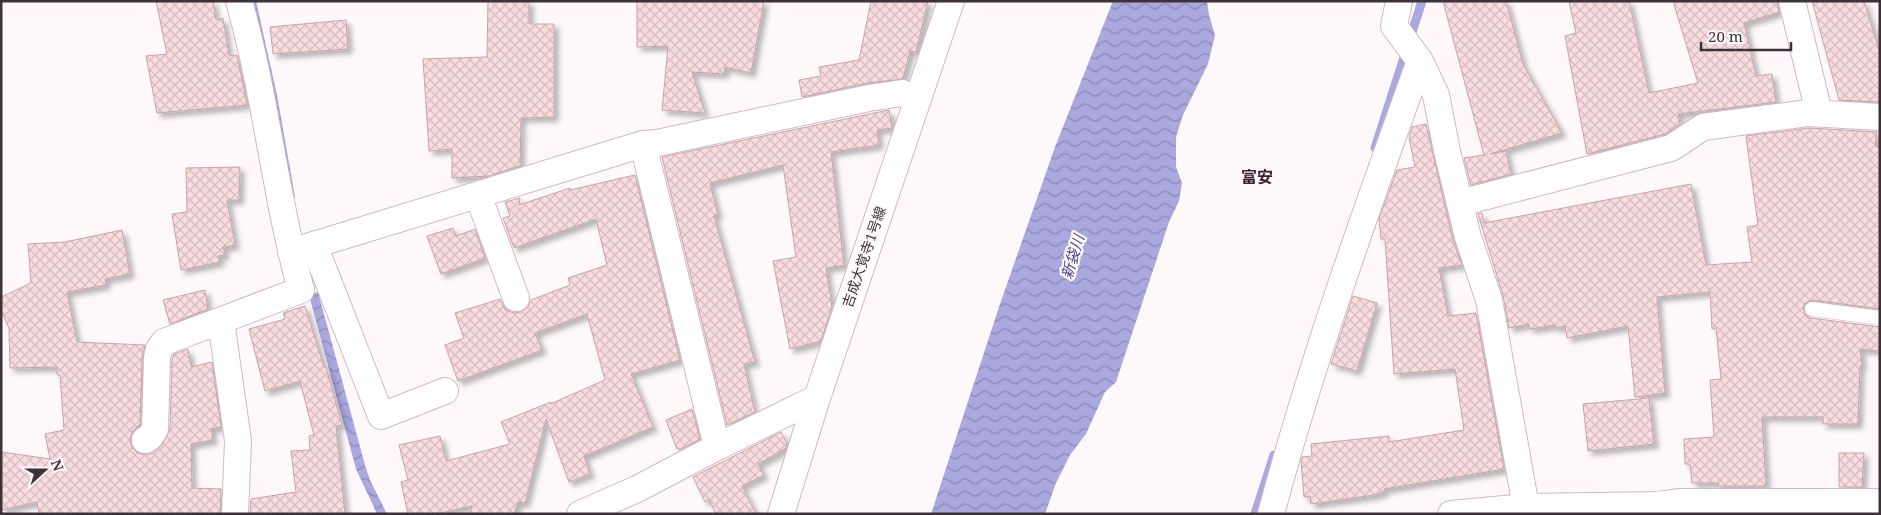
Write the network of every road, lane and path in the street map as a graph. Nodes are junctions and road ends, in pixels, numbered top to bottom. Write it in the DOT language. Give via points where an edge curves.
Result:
graph roads {
  1 [pos="239,1"];
  2 [pos="951,1"];
  3 [pos="1399,1"];
  4 [pos="1792,1"];
  5 [pos="1420,61"];
  6 [pos="917,100"];
  7 [pos="1819,113"];
  8 [pos="1880,117"];
  9 [pos="643,144"];
  10 [pos="478,195"];
  11 [pos="1460,203"];
  12 [pos="302,248"];
  13 [pos="516,298"];
  14 [pos="1812,309"];
  15 [pos="1880,318"];
  16 [pos="221,322"];
  17 [pos="445,391"];
  18 [pos="816,398"];
  19 [pos="145,440"];
  20 [pos="716,447"];
  21 [pos="1880,502"];
  22 [pos="1526,507"];
  23 [pos="1660,509"];
  24 [pos="236,514"];
  25 [pos="580,514"];
  26 [pos="781,514"];
  27 [pos="1270,514"];
  28 [pos="1451,514"];
  1 -- 12 [label="street"];
  2 -- 6 [label="street, 吉成大覚寺1号線"];
  3 -- 5 [label="street" via="1394,26"];
  4 -- 7 [label="street"];
  5 -- 11 [label="street" via="1436,95"];
  5 -- 27 [label="street" via="1346,268 1292,432"];
  6 -- 9 [label="street" via="902,93 869,98"];
  6 -- 18 [label="street, 吉成大覚寺1号線"];
  7 -- 8 [label="street"];
  7 -- 11 [label="street" via="1703,127 1671,148"];
  9 -- 10 [label="street"];
  9 -- 20 [label="street"];
  10 -- 12 [label="street"];
  10 -- 13 [label="street"];
  11 -- 22 [label="street" via="1489,300"];
  12 -- 16 [label="street" via="302,290"];
  12 -- 17 [label="street" via="380,416"];
  14 -- 15 [label="lane"];
  16 -- 19 [label="street" via="172,338 159,349 155,429"];
  16 -- 24 [label="street" via="238,441"];
  18 -- 20 [label="street"];
  18 -- 26 [label="street, 吉成大覚寺1号線"];
  20 -- 25 [label="street" via="637,489"];
  21 -- 23 [label="street" via="1678,502"];
  22 -- 23 [label="street"];
  22 -- 28 [label="street"];
}
